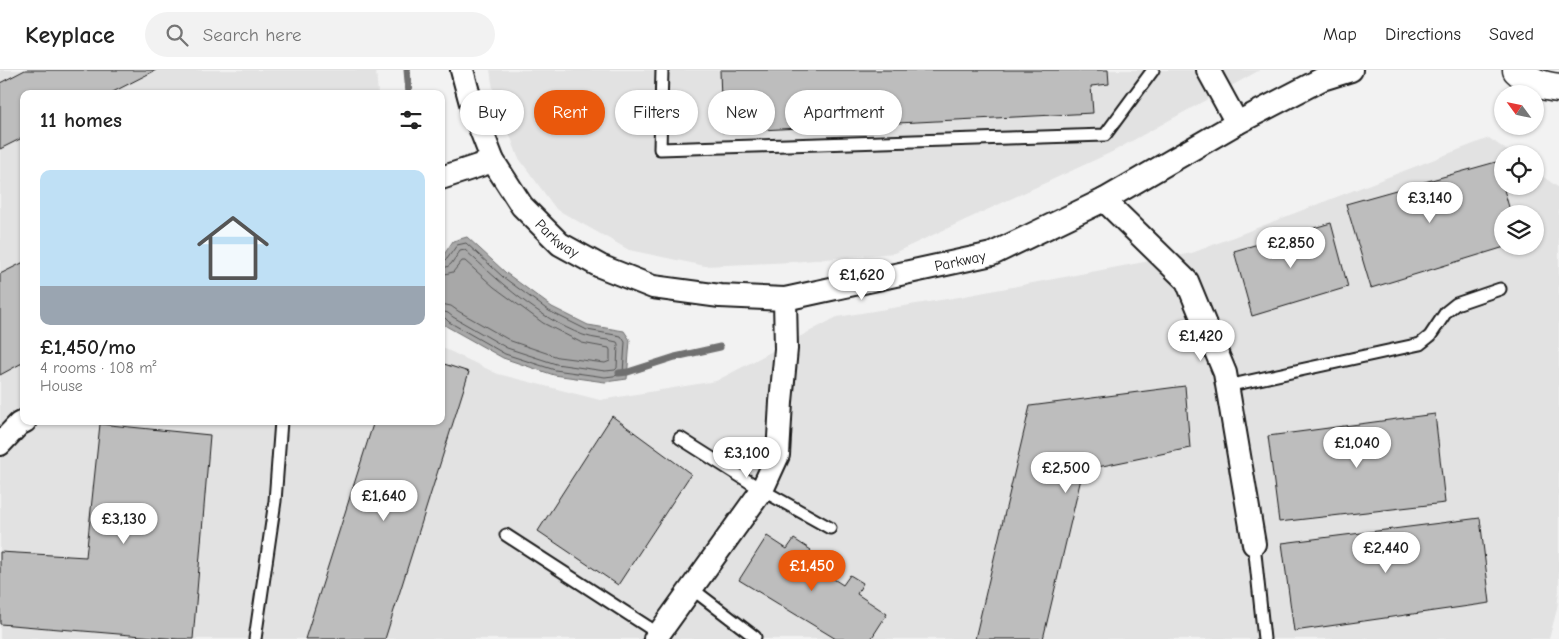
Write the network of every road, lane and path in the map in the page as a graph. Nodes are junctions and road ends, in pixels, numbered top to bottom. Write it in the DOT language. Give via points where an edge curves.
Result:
graph roads {
  1 [pos="462,70"];
  2 [pos="662,70"];
  3 [pos="1153,70"];
  4 [pos="1208,70"];
  5 [pos="1351,70"];
  6 [pos="1517,70"];
  7 [pos="1559,88"];
  8 [pos="1237,123"];
  9 [pos="494,161"];
  10 [pos="445,177"];
  11 [pos="1104,200"];
  12 [pos="1500,289"];
  13 [pos="785,299"];
  14 [pos="1227,386"];
  15 [pos="20,424"];
  16 [pos="281,425"];
  17 [pos="680,438"];
  18 [pos="0,444"];
  19 [pos="762,490"];
  20 [pos="830,528"];
  21 [pos="506,535"];
  22 [pos="1254,544"];
  23 [pos="691,588"];
  24 [pos="657,636"];
  25 [pos="255,639"];
  26 [pos="753,639"];
  27 [pos="1264,639"];
  1 -- 9 [label="street, Parkway" via="472,107"];
  2 -- 3 [label="lane" via="660,149 1105,136"];
  4 -- 8 [label="street"];
  5 -- 8 [label="street, Parkway" via="1322,78"];
  6 -- 7 [label="main road" via="1525,78 1543,86"];
  8 -- 11 [label="street, Parkway"];
  9 -- 10 [label="street"];
  9 -- 13 [label="street, Parkway" via="522,206 560,244 600,266 653,287 720,296"];
  11 -- 13 [label="street, Parkway" via="992,254"];
  11 -- 14 [label="street" via="1187,281 1225,373"];
  12 -- 14 [label="lane" via="1456,304 1420,344"];
  13 -- 19 [label="street" via="786,349 778,455"];
  14 -- 22 [label="street"];
  15 -- 18 [label="street"];
  16 -- 25 [label="lane" via="275,502"];
  17 -- 19 [label="lane"];
  19 -- 20 [label="lane"];
  19 -- 23 [label="street"];
  21 -- 24 [label="lane"];
  22 -- 27 [label="lane"];
  23 -- 24 [label="street"];
  23 -- 26 [label="lane" via="755,637"];
}
